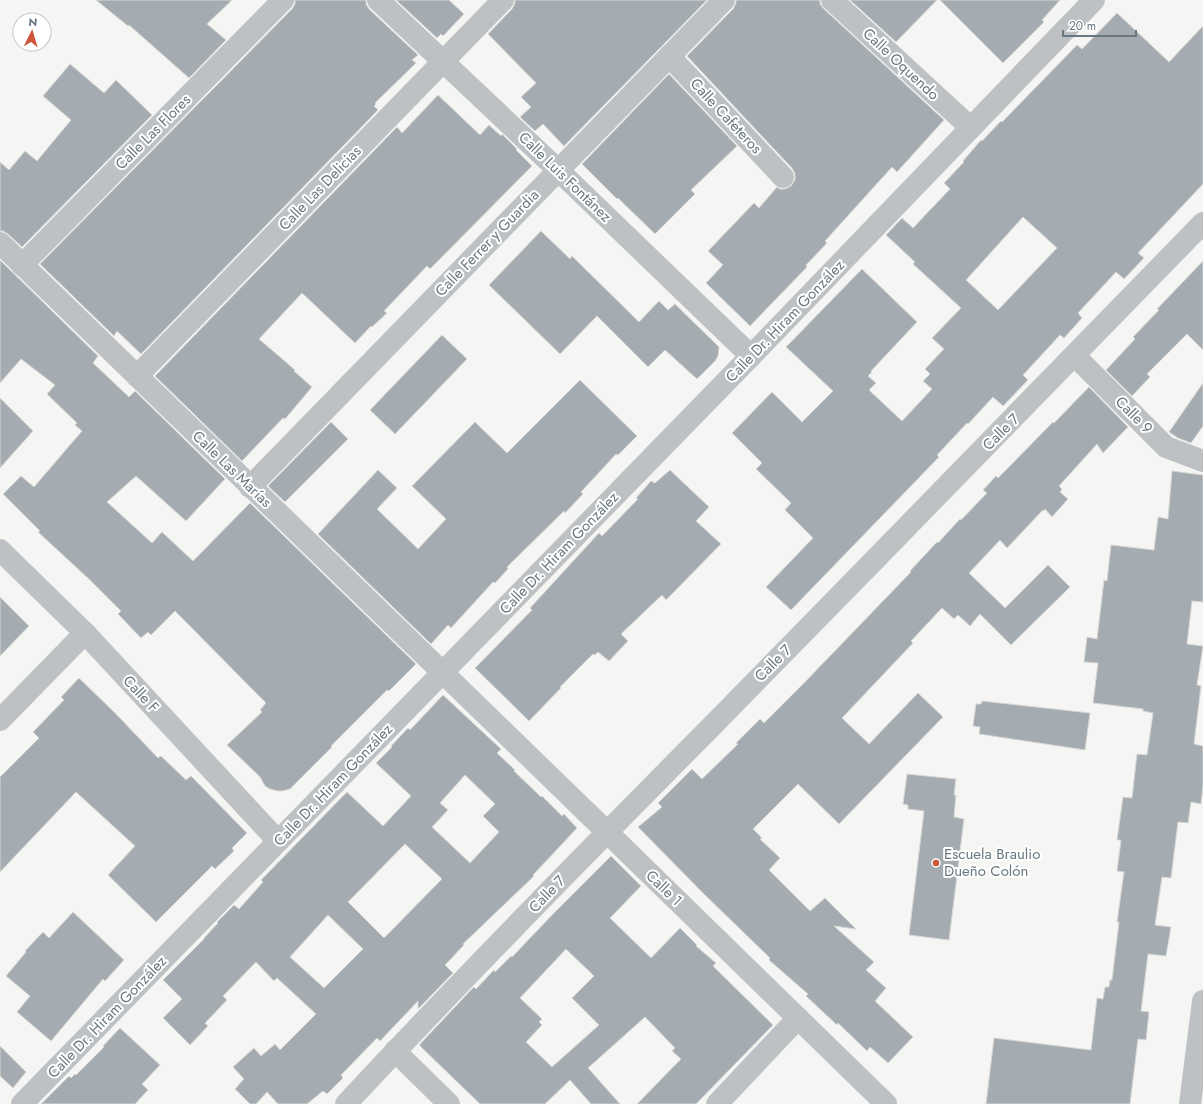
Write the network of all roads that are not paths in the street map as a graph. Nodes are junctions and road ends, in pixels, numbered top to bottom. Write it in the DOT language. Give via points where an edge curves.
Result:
graph roads {
  1 [pos="283,0"];
  2 [pos="378,0"];
  3 [pos="503,0"];
  4 [pos="724,0"];
  5 [pos="832,0"];
  6 [pos="1094,0"];
  7 [pos="669,56"];
  8 [pos="443,62"];
  9 [pos="971,128"];
  10 [pos="558,170"];
  11 [pos="783,176"];
  12 [pos="1203,223"];
  13 [pos="0,244"];
  14 [pos="22,265"];
  15 [pos="751,356"];
  16 [pos="1075,356"];
  17 [pos="137,376"];
  18 [pos="1203,461"];
  19 [pos="250,487"];
  20 [pos="0,550"];
  21 [pos="85,633"];
  22 [pos="442,672"];
  23 [pos="0,720"];
  24 [pos="607,832"];
  25 [pos="278,841"];
  26 [pos="1203,1001"];
  27 [pos="798,1018"];
  28 [pos="395,1051"];
  29 [pos="22,1104"];
  30 [pos="346,1104"];
  31 [pos="449,1104"];
  32 [pos="717,1104"];
  33 [pos="886,1104"];
  34 [pos="1190,1104"];
  1 -- 14 [label="street, Calle Las Flores"];
  2 -- 8 [label="street, Calle Luis Fontánez"];
  3 -- 8 [label="street, Calle Las Delicias"];
  4 -- 7 [label="street, Calle Ferrer y Guardia"];
  5 -- 9 [label="street, Calle Oquendo"];
  6 -- 9 [label="street, Calle Dr. Hiram González"];
  7 -- 10 [label="street, Calle Ferrer y Guardia"];
  7 -- 11 [label="street, Calle Cafeteros"];
  8 -- 10 [label="street, Calle Luis Fontánez"];
  8 -- 17 [label="street, Calle Las Delicias"];
  9 -- 15 [label="street, Calle Dr. Hiram González"];
  10 -- 15 [label="street, Calle Luis Fontánez"];
  10 -- 19 [label="street, Calle Ferrer y Guardia"];
  12 -- 16 [label="street, Calle 7"];
  13 -- 14 [label="street, Calle Las Marías"];
  14 -- 17 [label="street, Calle Las Marías"];
  15 -- 22 [label="street, Calle Dr. Hiram González"];
  16 -- 18 [label="street, Calle 9" via="1166,447"];
  16 -- 24 [label="street, Calle 7"];
  17 -- 19 [label="street, Calle Las Marías"];
  19 -- 22 [label="street, Calle Las Marías"];
  20 -- 21 [label="street, Calle F"];
  21 -- 23 [label="street"];
  21 -- 25 [label="street, Calle F"];
  22 -- 24 [label="street, Calle 1"];
  22 -- 25 [label="street, Calle Dr. Hiram González"];
  24 -- 27 [label="street, Calle 1"];
  24 -- 28 [label="street, Calle 7"];
  25 -- 29 [label="street, Calle Dr. Hiram González"];
  26 -- 34 [label="street"];
  27 -- 32 [label="street"];
  27 -- 33 [label="street, Calle 1"];
  28 -- 30 [label="street, Calle 7"];
  28 -- 31 [label="street"];
}
